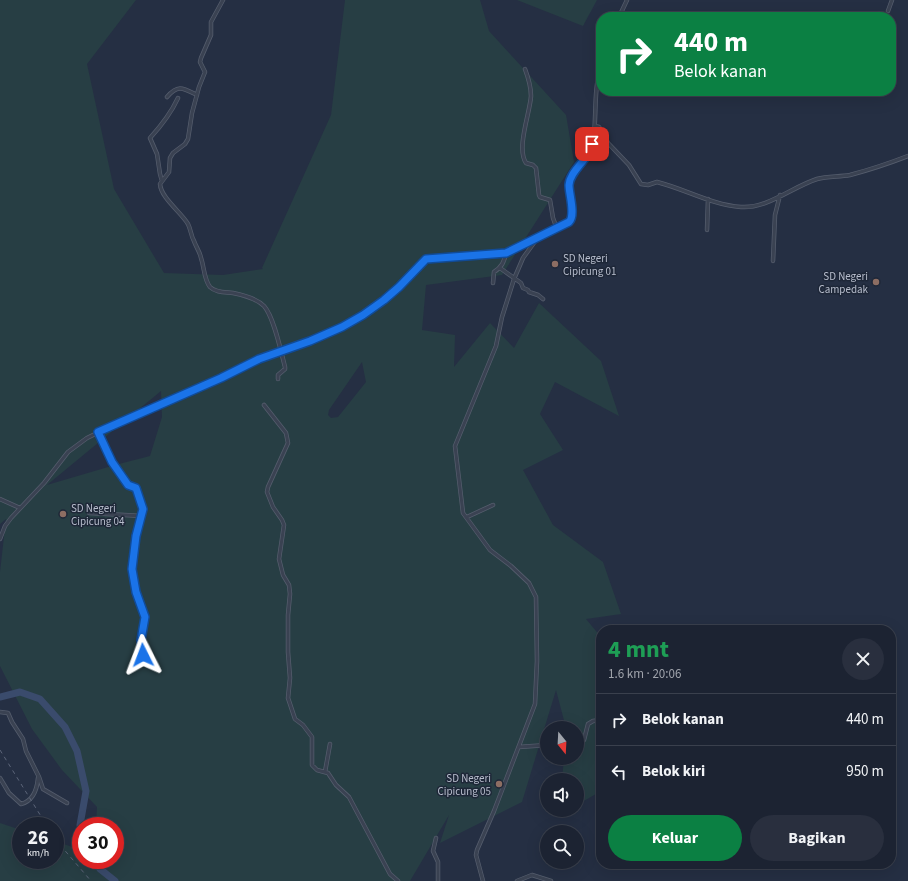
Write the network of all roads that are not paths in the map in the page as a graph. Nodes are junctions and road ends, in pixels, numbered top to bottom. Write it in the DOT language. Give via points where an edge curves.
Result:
graph roads {
  1 [pos="223,0"];
  2 [pos="627,0"];
  3 [pos="892,0"];
  4 [pos="888,11"];
  5 [pos="621,12"];
  6 [pos="525,69"];
  7 [pos="197,95"];
  8 [pos="597,96"];
  9 [pos="167,97"];
  10 [pos="178,98"];
  11 [pos="595,126"];
  12 [pos="908,156"];
  13 [pos="162,181"];
  14 [pos="780,196"];
  15 [pos="708,199"];
  16 [pos="557,229"];
  17 [pos="707,230"];
  18 [pos="536,240"];
  19 [pos="506,253"];
  20 [pos="773,261"];
  21 [pos="500,268"];
  22 [pos="514,279"];
  23 [pos="493,284"];
  24 [pos="543,299"];
  25 [pos="281,351"];
  26 [pos="278,379"];
  27 [pos="264,405"];
  28 [pos="98,432"];
  29 [pos="0,499"];
  30 [pos="494,505"];
  31 [pos="20,508"];
  32 [pos="89,513"];
  33 [pos="142,516"];
  34 [pos="466,517"];
  35 [pos="0,539"];
  36 [pos="143,655"];
  37 [pos="0,712"];
  38 [pos="596,721"];
  39 [pos="584,740"];
  40 [pos="330,744"];
  41 [pos="540,746"];
  42 [pos="519,747"];
  43 [pos="325,772"];
  44 [pos="39,777"];
  45 [pos="0,778"];
  46 [pos="67,803"];
  47 [pos="436,838"];
  48 [pos="398,881"];
  49 [pos="438,881"];
  50 [pos="482,881"];
  51 [pos="517,881"];
  52 [pos="551,881"];
  1 -- 7 [label="street" via="211,22 211,35 201,58 200,62 205,72"];
  2 -- 5 [label="street"];
  3 -- 4 [label="street"];
  6 -- 16 [label="street" via="531,94 524,131 524,158 526,163 536,168 539,196 550,200"];
  7 -- 9 [label="street" via="178,88"];
  7 -- 13 [label="street" via="188,139 173,153 170,158 170,170"];
  8 -- 11 [label="street"];
  10 -- 13 [label="street" via="150,138 157,154"];
  11 -- 15 [label="street" via="599,127 608,143 629,165 641,184 657,182"];
  11 -- 16 [label="street" via="591,150 569,185 572,219"];
  12 -- 14 [label="street" via="857,173 818,179"];
  13 -- 25 [label="street" via="162,190 189,227 210,287 219,292 246,297 262,305 268,313"];
  14 -- 15 [label="street" via="746,207"];
  14 -- 20 [label="street" via="775,215"];
  15 -- 17 [label="street"];
  16 -- 18 [label="street"];
  18 -- 19 [label="street"];
  18 -- 22 [label="street" via="523,258"];
  19 -- 21 [label="street"];
  19 -- 25 [label="street" via="426,259 392,293 356,320 328,334"];
  21 -- 22 [label="street"];
  21 -- 23 [label="street" via="494,272"];
  22 -- 24 [label="street" via="521,283 523,288"];
  22 -- 34 [label="street" via="496,346 455,446 462,509"];
  25 -- 26 [label="street" via="285,369 279,374"];
  25 -- 28 [label="street"];
  27 -- 43 [label="street" via="286,433 288,444 267,492 284,525 279,559 290,594 288,700 295,719 312,737 312,765 316,770"];
  28 -- 31 [label="street" via="68,452 44,484"];
  28 -- 33 [label="street" via="112,462 128,485 136,488 143,508"];
  29 -- 31 [label="street"];
  30 -- 34 [label="street"];
  31 -- 35 [label="street" via="5,526"];
  32 -- 33 [label="street"];
  33 -- 36 [label="street" via="136,536 132,569 136,592 145,617 141,640"];
  34 -- 42 [label="street" via="490,550 529,583 536,597 535,704"];
  37 -- 44 [label="street" via="8,713"];
  38 -- 39 [label="street" via="588,724"];
  40 -- 43 [label="street"];
  41 -- 42 [label="street"];
  42 -- 50 [label="street" via="476,850"];
  43 -- 48 [label="street" via="349,797 390,874"];
  44 -- 45 [label="street" via="31,800 21,804 9,793"];
  44 -- 46 [label="street" via="43,789"];
  47 -- 49 [label="street" via="433,851 438,862"];
  51 -- 52 [label="street" via="532,875"];
}
